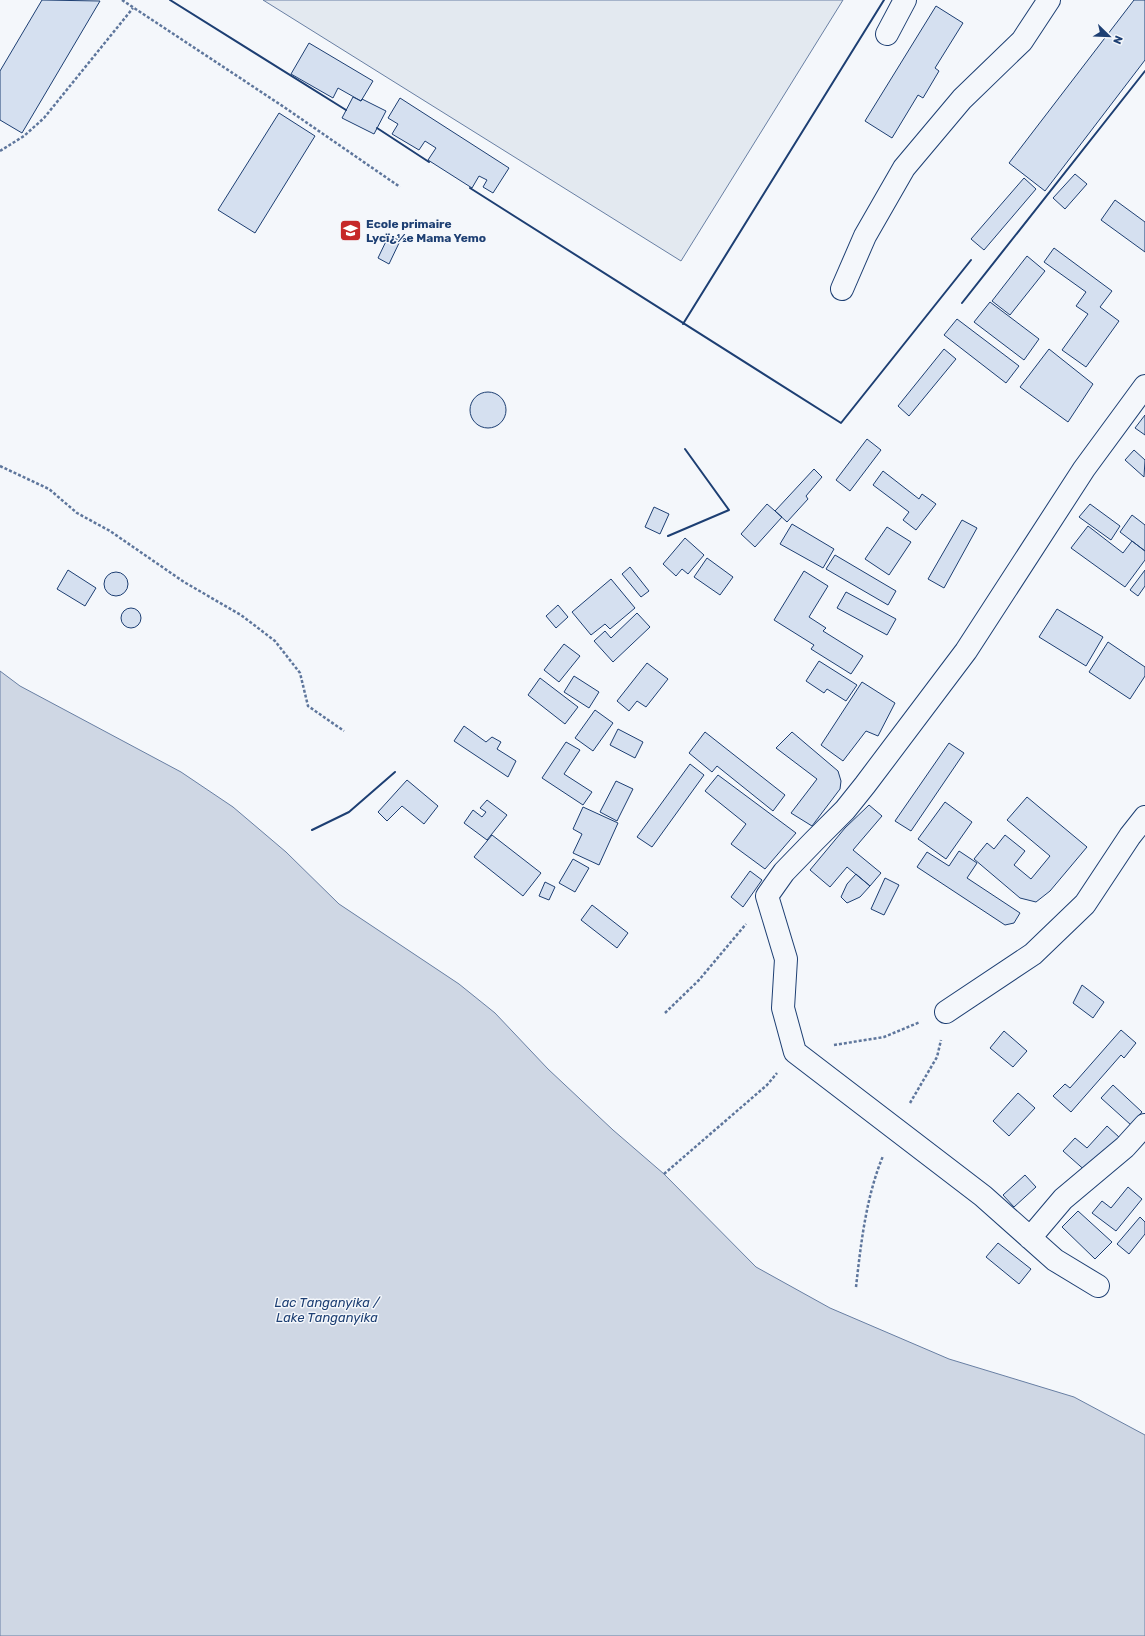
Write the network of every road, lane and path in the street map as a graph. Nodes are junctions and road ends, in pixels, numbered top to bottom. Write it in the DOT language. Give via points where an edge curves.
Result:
graph roads {
  1 [pos="122,0"];
  2 [pos="905,0"];
  3 [pos="1049,0"];
  4 [pos="133,8"];
  5 [pos="887,34"];
  6 [pos="0,151"];
  7 [pos="400,188"];
  8 [pos="842,289"];
  9 [pos="1145,386"];
  10 [pos="0,466"];
  11 [pos="344,731"];
  12 [pos="1145,817"];
  13 [pos="767,896"];
  14 [pos="946,1012"];
  15 [pos="665,1014"];
  16 [pos="795,1052"];
  17 [pos="767,1084"];
  18 [pos="1145,1125"];
  19 [pos="894,1130"];
  20 [pos="664,1174"];
  21 [pos="1030,1238"];
  22 [pos="1098,1286"];
  23 [pos="856,1287"];
  1 -- 4 [label="path"];
  2 -- 5 [label="street"];
  3 -- 8 [label="street" via="1022,41 962,99 904,168 865,236"];
  4 -- 6 [label="path" via="44,118 24,136"];
  4 -- 7 [label="path" via="284,107"];
  9 -- 13 [label="street" via="1084,469 962,657 850,804 794,862"];
  10 -- 11 [label="path" via="49,489 77,513 110,531 184,582 241,614 275,641 300,673 308,706"];
  12 -- 14 [label="street" via="1085,904 1033,954"];
  13 -- 15 [label="path" via="699,980"];
  13 -- 16 [label="street" via="786,959 784,1008"];
  14 -- 16 [label="path" via="884,1036"];
  14 -- 19 [label="path" via="938,1057"];
  16 -- 19 [label="street"];
  17 -- 20 [label="path"];
  18 -- 21 [label="street" via="1125,1147 1063,1199"];
  19 -- 21 [label="street" via="983,1196"];
  19 -- 23 [label="path" via="877,1172 861,1240"];
  21 -- 22 [label="street" via="1055,1260"];
}
